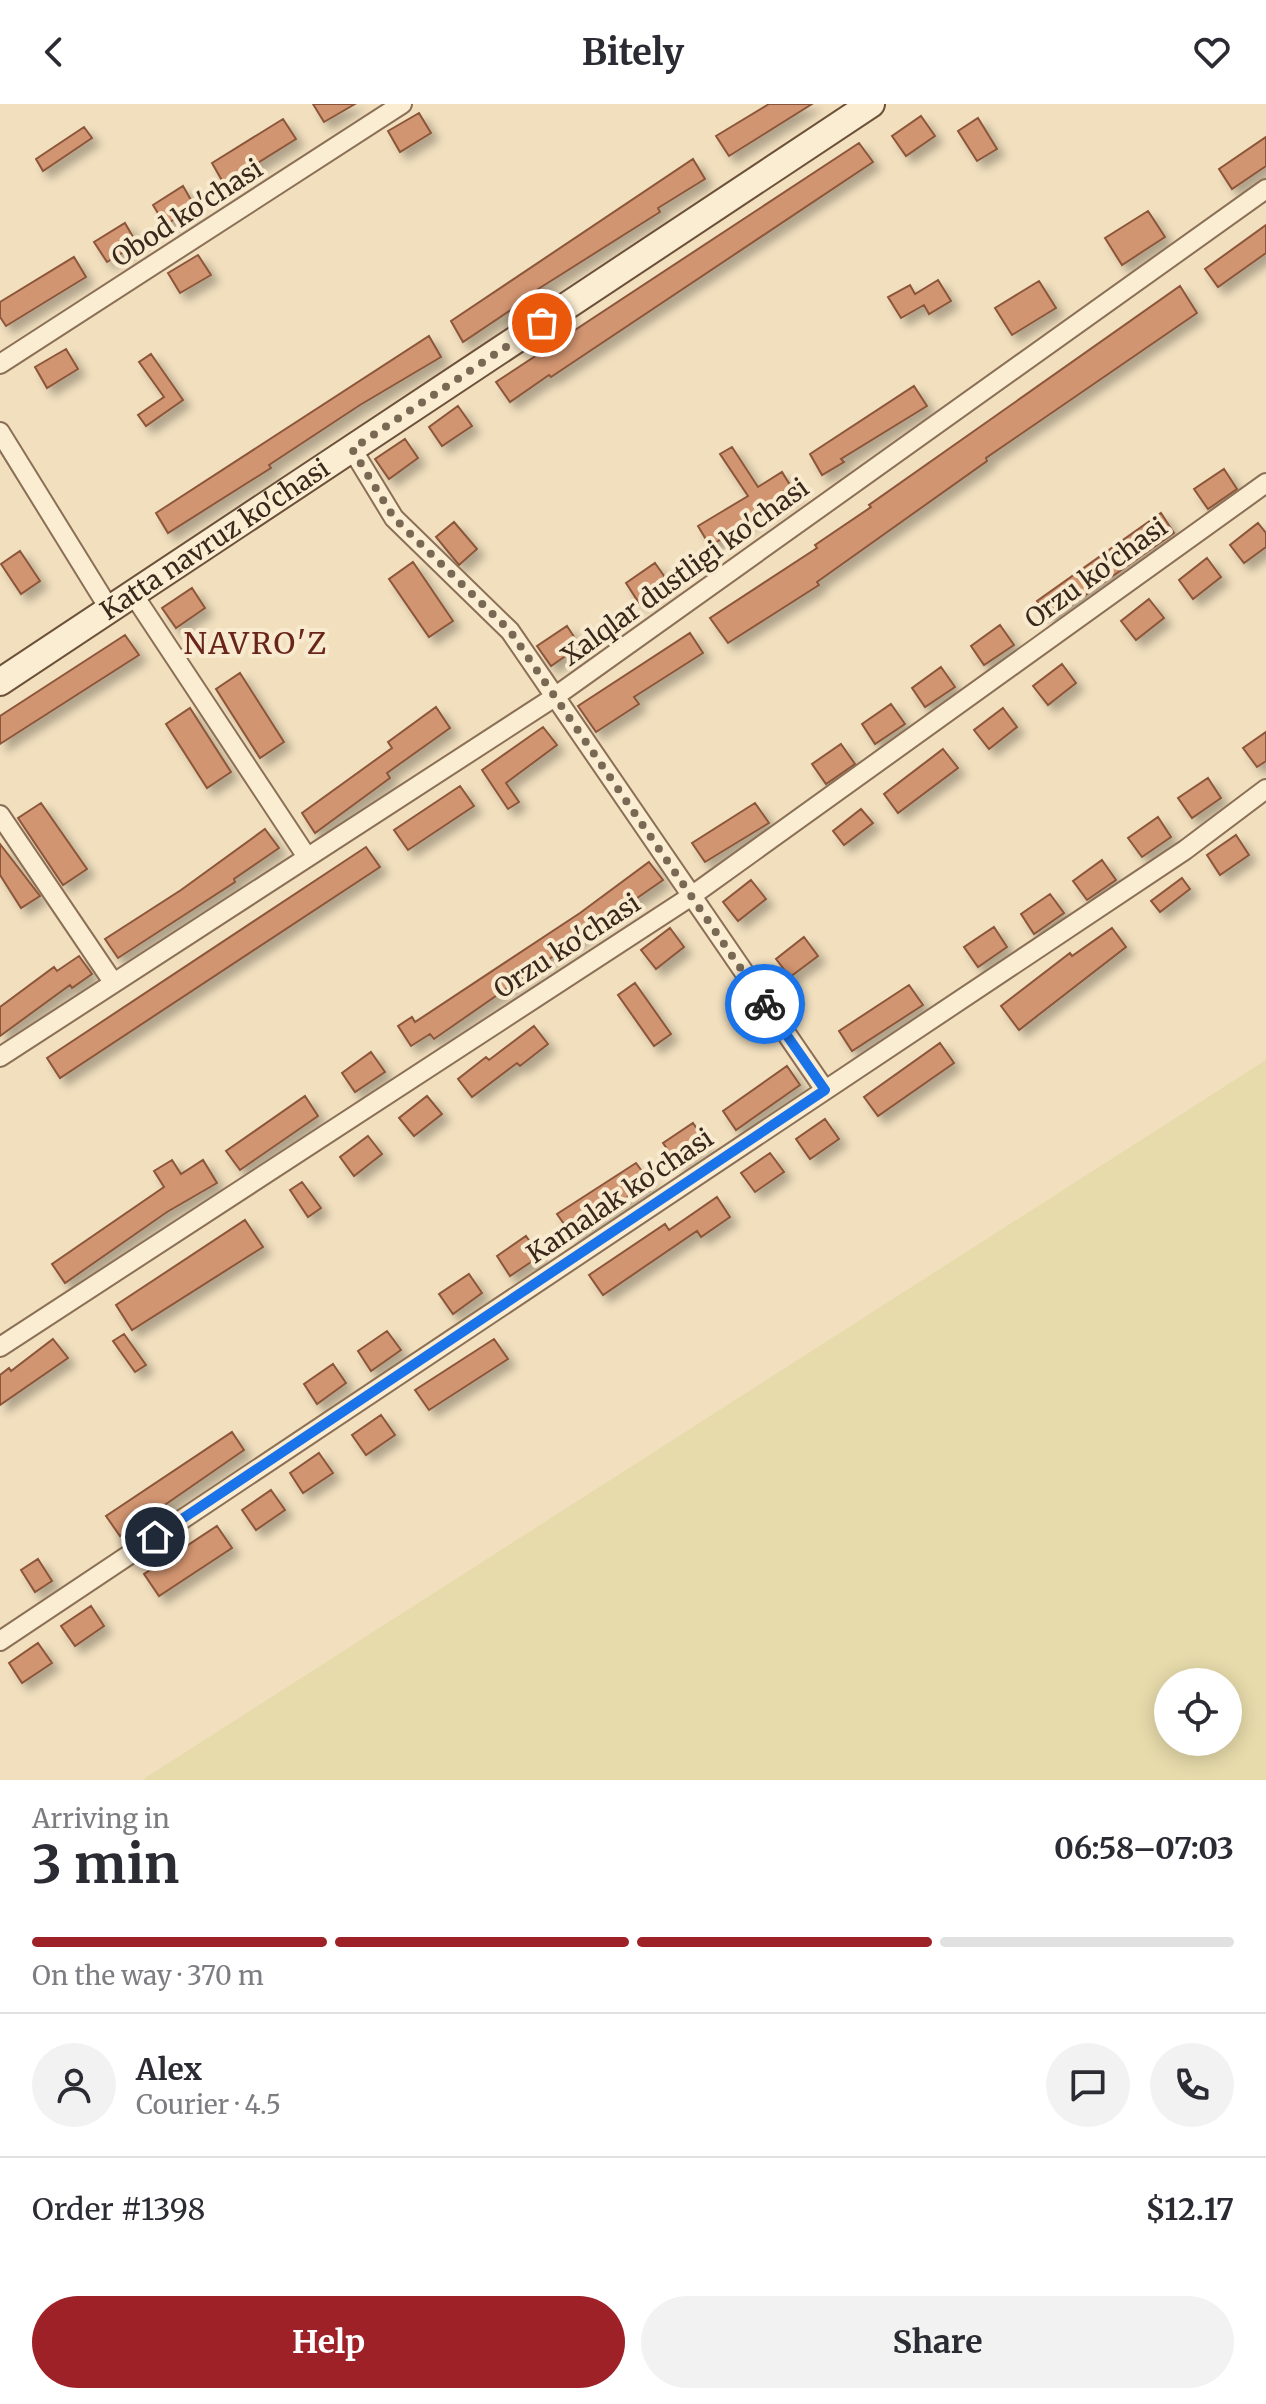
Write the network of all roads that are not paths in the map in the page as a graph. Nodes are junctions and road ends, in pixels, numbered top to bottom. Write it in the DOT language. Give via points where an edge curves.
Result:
graph roads {
  1 [pos="402,104"];
  2 [pos="871,104"];
  3 [pos="1266,189"];
  4 [pos="0,364"];
  5 [pos="0,432"];
  6 [pos="352,449"];
  7 [pos="1266,483"];
  8 [pos="133,594"];
  9 [pos="110,610"];
  10 [pos="0,682"];
  11 [pos="553,698"];
  12 [pos="1266,789"];
  13 [pos="0,815"];
  14 [pos="307,857"];
  15 [pos="690,897"];
  16 [pos="113,982"];
  17 [pos="0,1057"];
  18 [pos="825,1090"];
  19 [pos="0,1347"];
  20 [pos="0,1641"];
  1 -- 4 [label="street, Obod ko'chasi"];
  2 -- 6 [label="street, Katta navruz ko'chasi"];
  3 -- 11 [label="street, Xalqlar dustligi ko'chasi"];
  5 -- 9 [label="street"];
  6 -- 8 [label="street, Katta navruz ko'chasi"];
  6 -- 11 [label="street" via="394,518 510,631"];
  7 -- 15 [label="street, Orzu ko'chasi"];
  8 -- 9 [label="street, Katta navruz ko'chasi"];
  8 -- 14 [label="street"];
  9 -- 10 [label="street, Katta navruz ko'chasi"];
  11 -- 14 [label="street, Xalqlar dustligi ko'chasi"];
  11 -- 15 [label="street"];
  12 -- 18 [label="street, Kamalak ko'chasi" via="1185,850"];
  13 -- 16 [label="street"];
  14 -- 16 [label="street, Xalqlar dustligi ko'chasi"];
  15 -- 18 [label="street"];
  15 -- 19 [label="street, Orzu ko'chasi"];
  16 -- 17 [label="street, Xalqlar dustligi ko'chasi"];
  18 -- 20 [label="street, Kamalak ko'chasi"];
}
